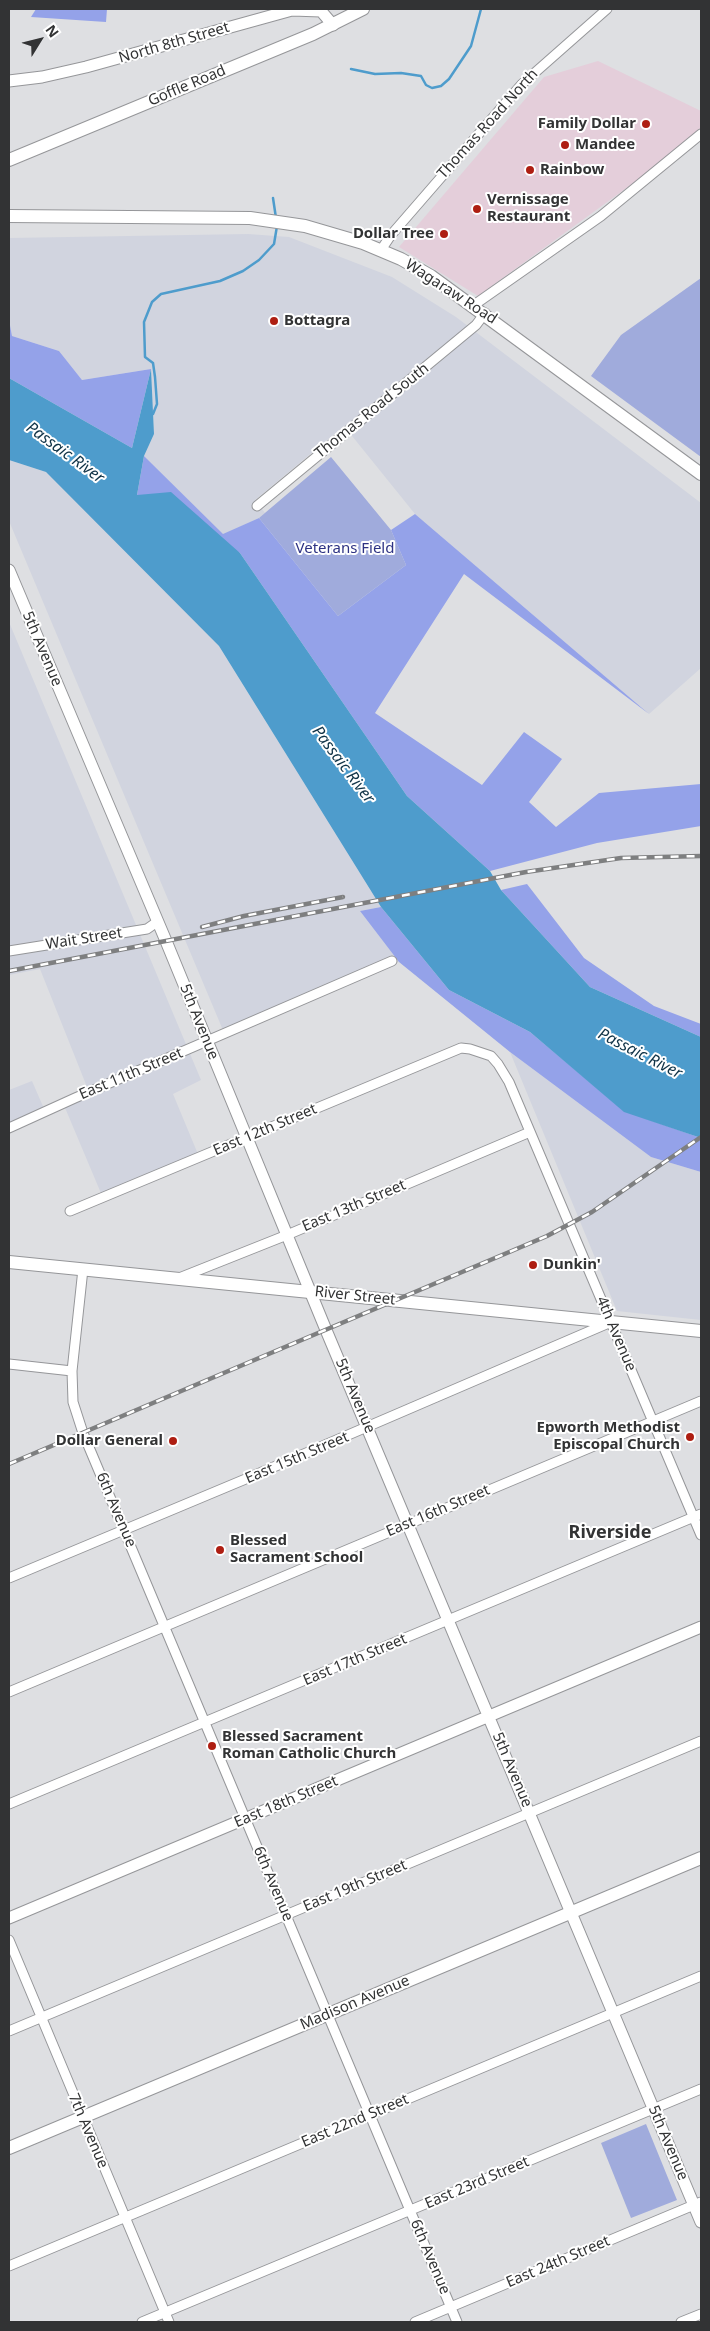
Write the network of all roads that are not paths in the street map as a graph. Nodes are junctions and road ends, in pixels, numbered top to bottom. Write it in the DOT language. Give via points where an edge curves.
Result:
graph roads {
  1 [pos="362,9"];
  2 [pos="607,9"];
  3 [pos="333,25"];
  4 [pos="9,81"];
  5 [pos="701,134"];
  6 [pos="9,160"];
  7 [pos="9,216"];
  8 [pos="381,250"];
  9 [pos="474,305"];
  10 [pos="486,314"];
  11 [pos="701,474"];
  12 [pos="257,506"];
  13 [pos="9,570"];
  14 [pos="157,922"];
  15 [pos="9,951"];
  16 [pos="392,961"];
  17 [pos="207,1042"];
  18 [pos="461,1048"];
  19 [pos="9,1128"];
  20 [pos="530,1132"];
  21 [pos="247,1138"];
  22 [pos="70,1211"];
  23 [pos="287,1235"];
  24 [pos="10,1260"];
  25 [pos="83,1269"];
  26 [pos="177,1278"];
  27 [pos="312,1292"];
  28 [pos="611,1322"];
  29 [pos="701,1331"];
  30 [pos="9,1364"];
  31 [pos="72,1370"];
  32 [pos="701,1401"];
  33 [pos="653,1421"];
  34 [pos="368,1427"];
  35 [pos="698,1516"];
  36 [pos="408,1524"];
  37 [pos="124,1529"];
  38 [pos="701,1534"];
  39 [pos="9,1578"];
  40 [pos="449,1620"];
  41 [pos="164,1626"];
  42 [pos="701,1628"];
  43 [pos="9,1692"];
  44 [pos="489,1716"];
  45 [pos="205,1723"];
  46 [pos="701,1741"];
  47 [pos="9,1804"];
  48 [pos="530,1813"];
  49 [pos="246,1818"];
  50 [pos="701,1858"];
  51 [pos="572,1913"];
  52 [pos="286,1915"];
  53 [pos="9,1918"];
  54 [pos="9,1940"];
  55 [pos="701,1976"];
  56 [pos="614,2013"];
  57 [pos="328,2015"];
  58 [pos="41,2018"];
  59 [pos="9,2031"];
  60 [pos="701,2089"];
  61 [pos="654,2108"];
  62 [pos="370,2115"];
  63 [pos="82,2117"];
  64 [pos="9,2148"];
  65 [pos="698,2204"];
  66 [pos="410,2211"];
  67 [pos="124,2216"];
  68 [pos="701,2222"];
  69 [pos="9,2266"];
  70 [pos="451,2307"];
  71 [pos="165,2313"];
  72 [pos="701,2314"];
  73 [pos="142,2322"];
  74 [pos="168,2322"];
  75 [pos="415,2322"];
  76 [pos="457,2322"];
  77 [pos="681,2322"];
  1 -- 3 [label="main road, Goffle Road"];
  2 -- 8 [label="street, Thomas Road North" via="522,84"];
  3 -- 4 [label="main road, North 8th Street" via="321,10 292,10 86,67"];
  3 -- 6 [label="main road, Goffle Road"];
  5 -- 9 [label="street" via="601,216"];
  7 -- 8 [label="main road, Wagaraw Road" via="269,220 324,230"];
  8 -- 9 [label="main road, Wagaraw Road" via="430,275"];
  9 -- 10 [label="main road, Wagaraw Road"];
  10 -- 11 [label="main road, Wagaraw Road"];
  10 -- 12 [label="street, Thomas Road South"];
  13 -- 14 [label="main road, 5th Avenue"];
  14 -- 15 [label="street, Wait Street" via="147,929"];
  14 -- 17 [label="main road, 5th Avenue"];
  16 -- 17 [label="street, East 11th Street"];
  17 -- 19 [label="street, East 11th Street"];
  17 -- 21 [label="main road, 5th Avenue"];
  18 -- 20 [label="street, 4th Avenue" via="480,1051 498,1064"];
  18 -- 21 [label="street, East 12th Street"];
  20 -- 23 [label="street, East 13th Street"];
  20 -- 28 [label="street, 4th Avenue"];
  21 -- 22 [label="street, East 12th Street"];
  21 -- 23 [label="main road, 5th Avenue"];
  23 -- 26 [label="street, East 13th Street"];
  23 -- 27 [label="main road, 5th Avenue"];
  24 -- 25 [label="main road, River Street"];
  25 -- 26 [label="main road, River Street"];
  25 -- 31 [label="street, 6th Avenue"];
  26 -- 27 [label="main road, River Street"];
  27 -- 28 [label="main road, River Street"];
  27 -- 34 [label="main road, 5th Avenue"];
  28 -- 29 [label="main road, River Street"];
  28 -- 33 [label="street, 4th Avenue"];
  28 -- 34 [label="street, East 15th Street"];
  30 -- 31 [label="street"];
  31 -- 37 [label="street, 6th Avenue" via="73,1402 83,1433"];
  32 -- 33 [label="street, East 16th Street"];
  33 -- 35 [label="street, 4th Avenue"];
  33 -- 36 [label="street, East 16th Street"];
  34 -- 36 [label="main road, 5th Avenue"];
  34 -- 37 [label="street, East 15th Street"];
  35 -- 38 [label="street, 4th Avenue"];
  35 -- 40 [label="street, East 17th Street"];
  36 -- 40 [label="main road, 5th Avenue"];
  36 -- 41 [label="street, East 16th Street"];
  37 -- 39 [label="street, East 15th Street"];
  37 -- 41 [label="street, 6th Avenue"];
  40 -- 44 [label="main road, 5th Avenue"];
  40 -- 45 [label="street, East 17th Street"];
  41 -- 43 [label="street, East 16th Street"];
  41 -- 45 [label="street, 6th Avenue"];
  42 -- 44 [label="main road, East 18th Street"];
  44 -- 48 [label="main road, 5th Avenue"];
  44 -- 49 [label="main road, East 18th Street"];
  45 -- 47 [label="street, East 17th Street"];
  45 -- 49 [label="street, 6th Avenue"];
  46 -- 48 [label="street, East 19th Street"];
  48 -- 51 [label="main road, 5th Avenue"];
  48 -- 52 [label="street, East 19th Street"];
  49 -- 52 [label="street, 6th Avenue"];
  49 -- 53 [label="main road, East 18th Street"];
  50 -- 51 [label="main road, Madison Avenue"];
  51 -- 56 [label="main road, 5th Avenue"];
  51 -- 57 [label="main road, Madison Avenue"];
  52 -- 57 [label="street, 6th Avenue"];
  52 -- 58 [label="street, East 19th Street"];
  54 -- 58 [label="street, 7th Avenue"];
  55 -- 56 [label="street, East 22nd Street"];
  56 -- 61 [label="main road, 5th Avenue"];
  56 -- 62 [label="street, East 22nd Street"];
  57 -- 62 [label="street, 6th Avenue"];
  57 -- 63 [label="main road, Madison Avenue"];
  58 -- 59 [label="street, East 19th Street"];
  58 -- 63 [label="street, 7th Avenue"];
  60 -- 61 [label="street, East 23rd Street"];
  61 -- 65 [label="main road, 5th Avenue"];
  61 -- 66 [label="street, East 23rd Street"];
  62 -- 66 [label="street, 6th Avenue"];
  62 -- 67 [label="street, East 22nd Street"];
  63 -- 64 [label="main road, Madison Avenue"];
  63 -- 67 [label="street, 7th Avenue"];
  65 -- 68 [label="main road, 5th Avenue"];
  65 -- 70 [label="street, East 24th Street"];
  66 -- 70 [label="street, 6th Avenue"];
  66 -- 71 [label="street, East 23rd Street"];
  67 -- 69 [label="street, East 22nd Street"];
  67 -- 71 [label="street, 7th Avenue"];
  70 -- 75 [label="street, East 24th Street"];
  70 -- 76 [label="street, 6th Avenue"];
  71 -- 73 [label="street, East 23rd Street"];
  71 -- 74 [label="street, 7th Avenue"];
  72 -- 77 [label="street"];
}
